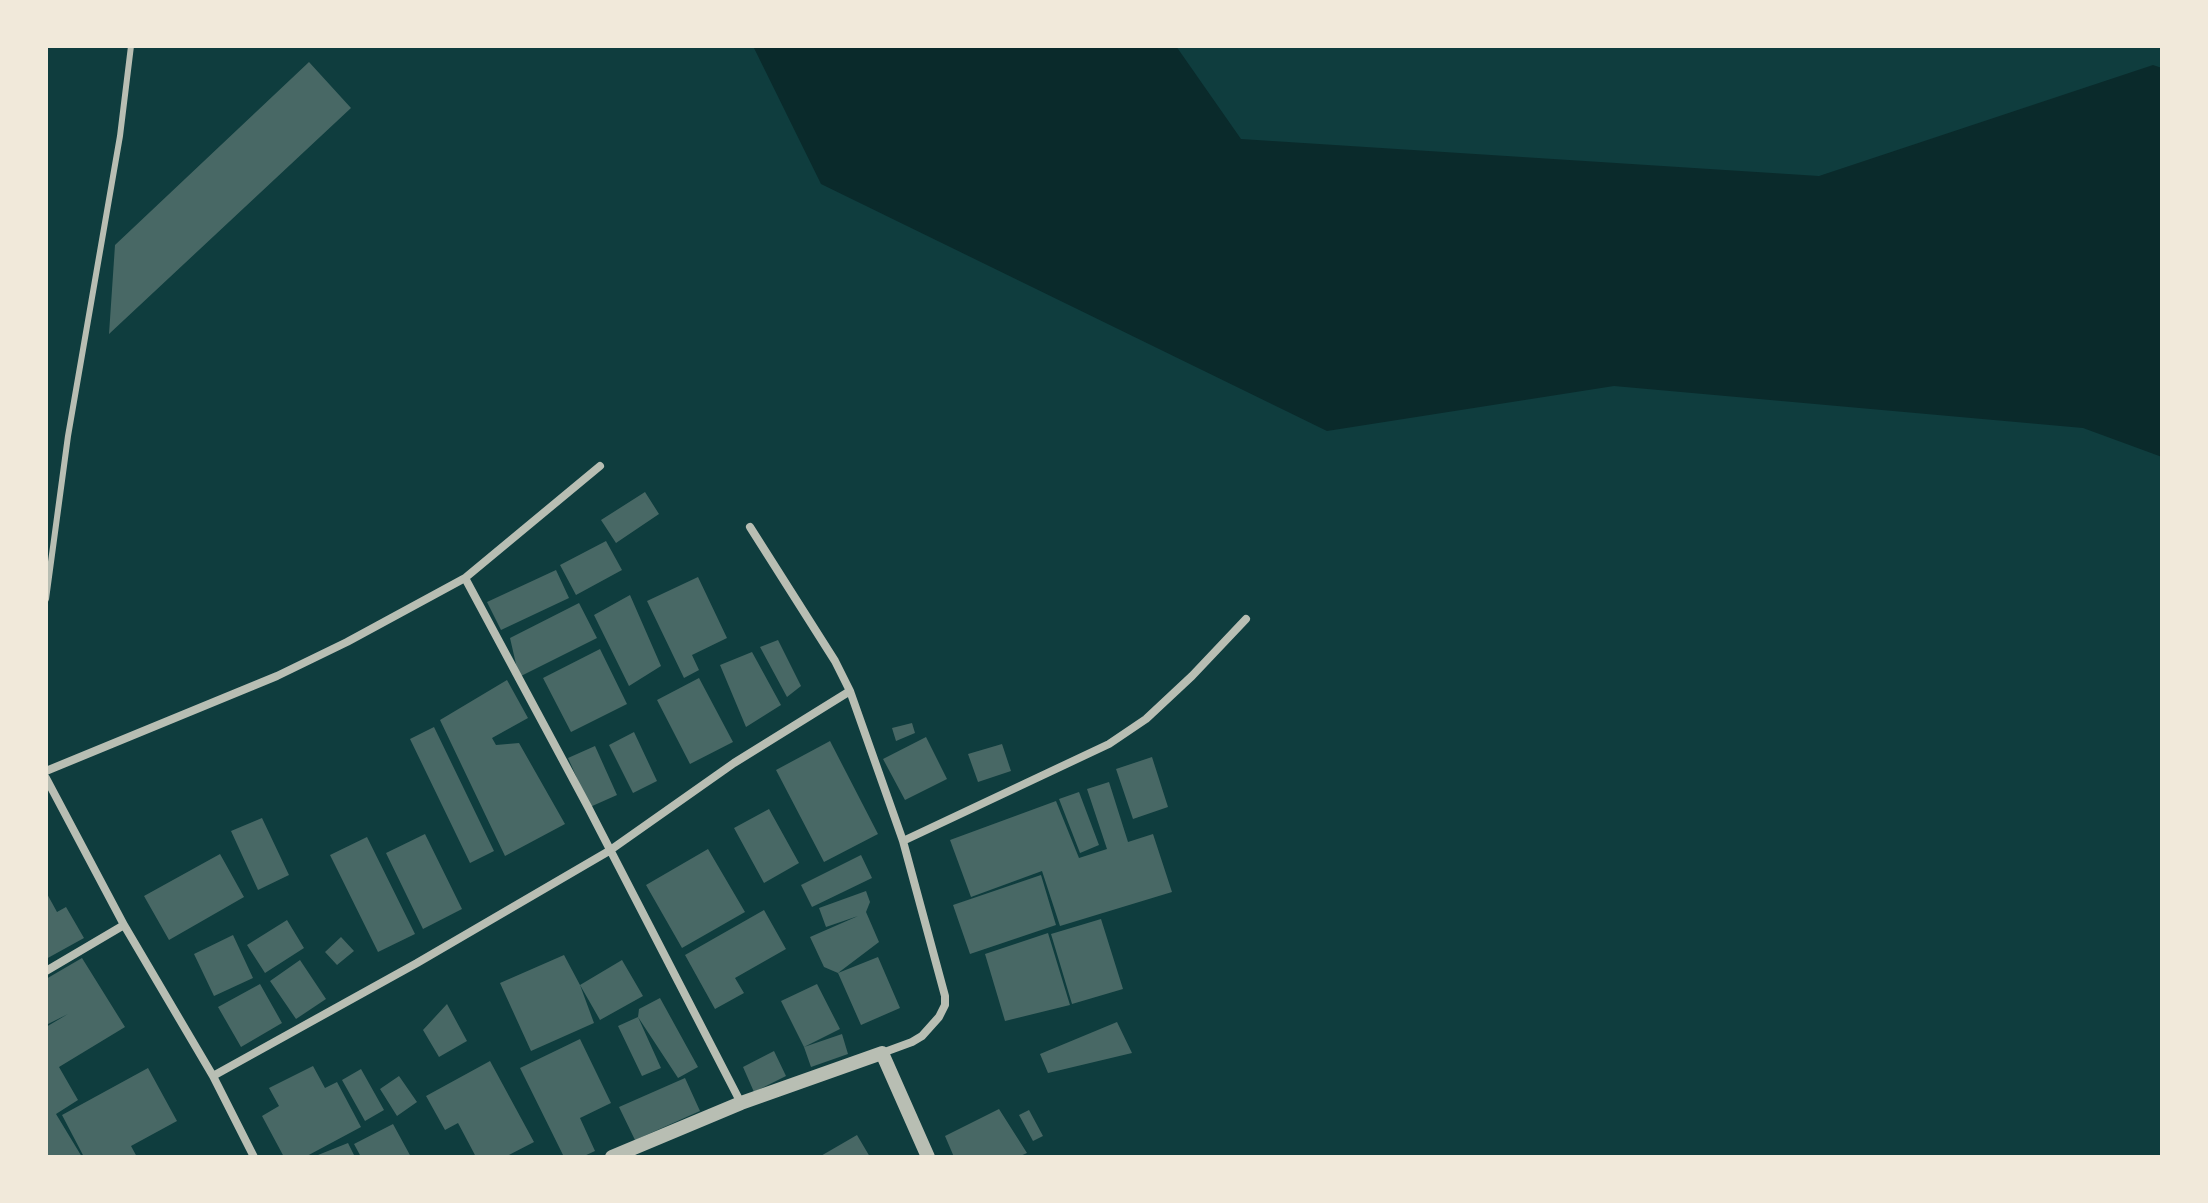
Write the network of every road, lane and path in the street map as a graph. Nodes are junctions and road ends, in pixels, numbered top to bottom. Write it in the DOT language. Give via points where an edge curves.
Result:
graph roads {
  1 [pos="131,46"];
  2 [pos="600,466"];
  3 [pos="750,527"];
  4 [pos="465,578"];
  5 [pos="46,599"];
  6 [pos="1246,619"];
  7 [pos="850,691"];
  8 [pos="46,771"];
  9 [pos="46,778"];
  10 [pos="903,841"];
  11 [pos="609,851"];
  12 [pos="124,925"];
  13 [pos="46,971"];
  14 [pos="882,1053"];
  15 [pos="213,1076"];
  16 [pos="741,1103"];
  17 [pos="254,1157"];
  18 [pos="612,1157"];
  19 [pos="928,1157"];
  1 -- 5 [label="lane"];
  2 -- 4 [label="street"];
  3 -- 7 [label="street"];
  4 -- 8 [label="street" via="277,676"];
  4 -- 11 [label="street"];
  6 -- 10 [label="street" via="1146,719 1109,744"];
  7 -- 10 [label="street"];
  7 -- 11 [label="street" via="734,763"];
  9 -- 12 [label="street"];
  10 -- 14 [label="street" via="945,1005 922,1036"];
  11 -- 15 [label="street"];
  11 -- 16 [label="street"];
  12 -- 13 [label="street"];
  12 -- 15 [label="street"];
  14 -- 16 [label="street"];
  14 -- 19 [label="street"];
  15 -- 17 [label="street"];
  16 -- 18 [label="street"];
}
